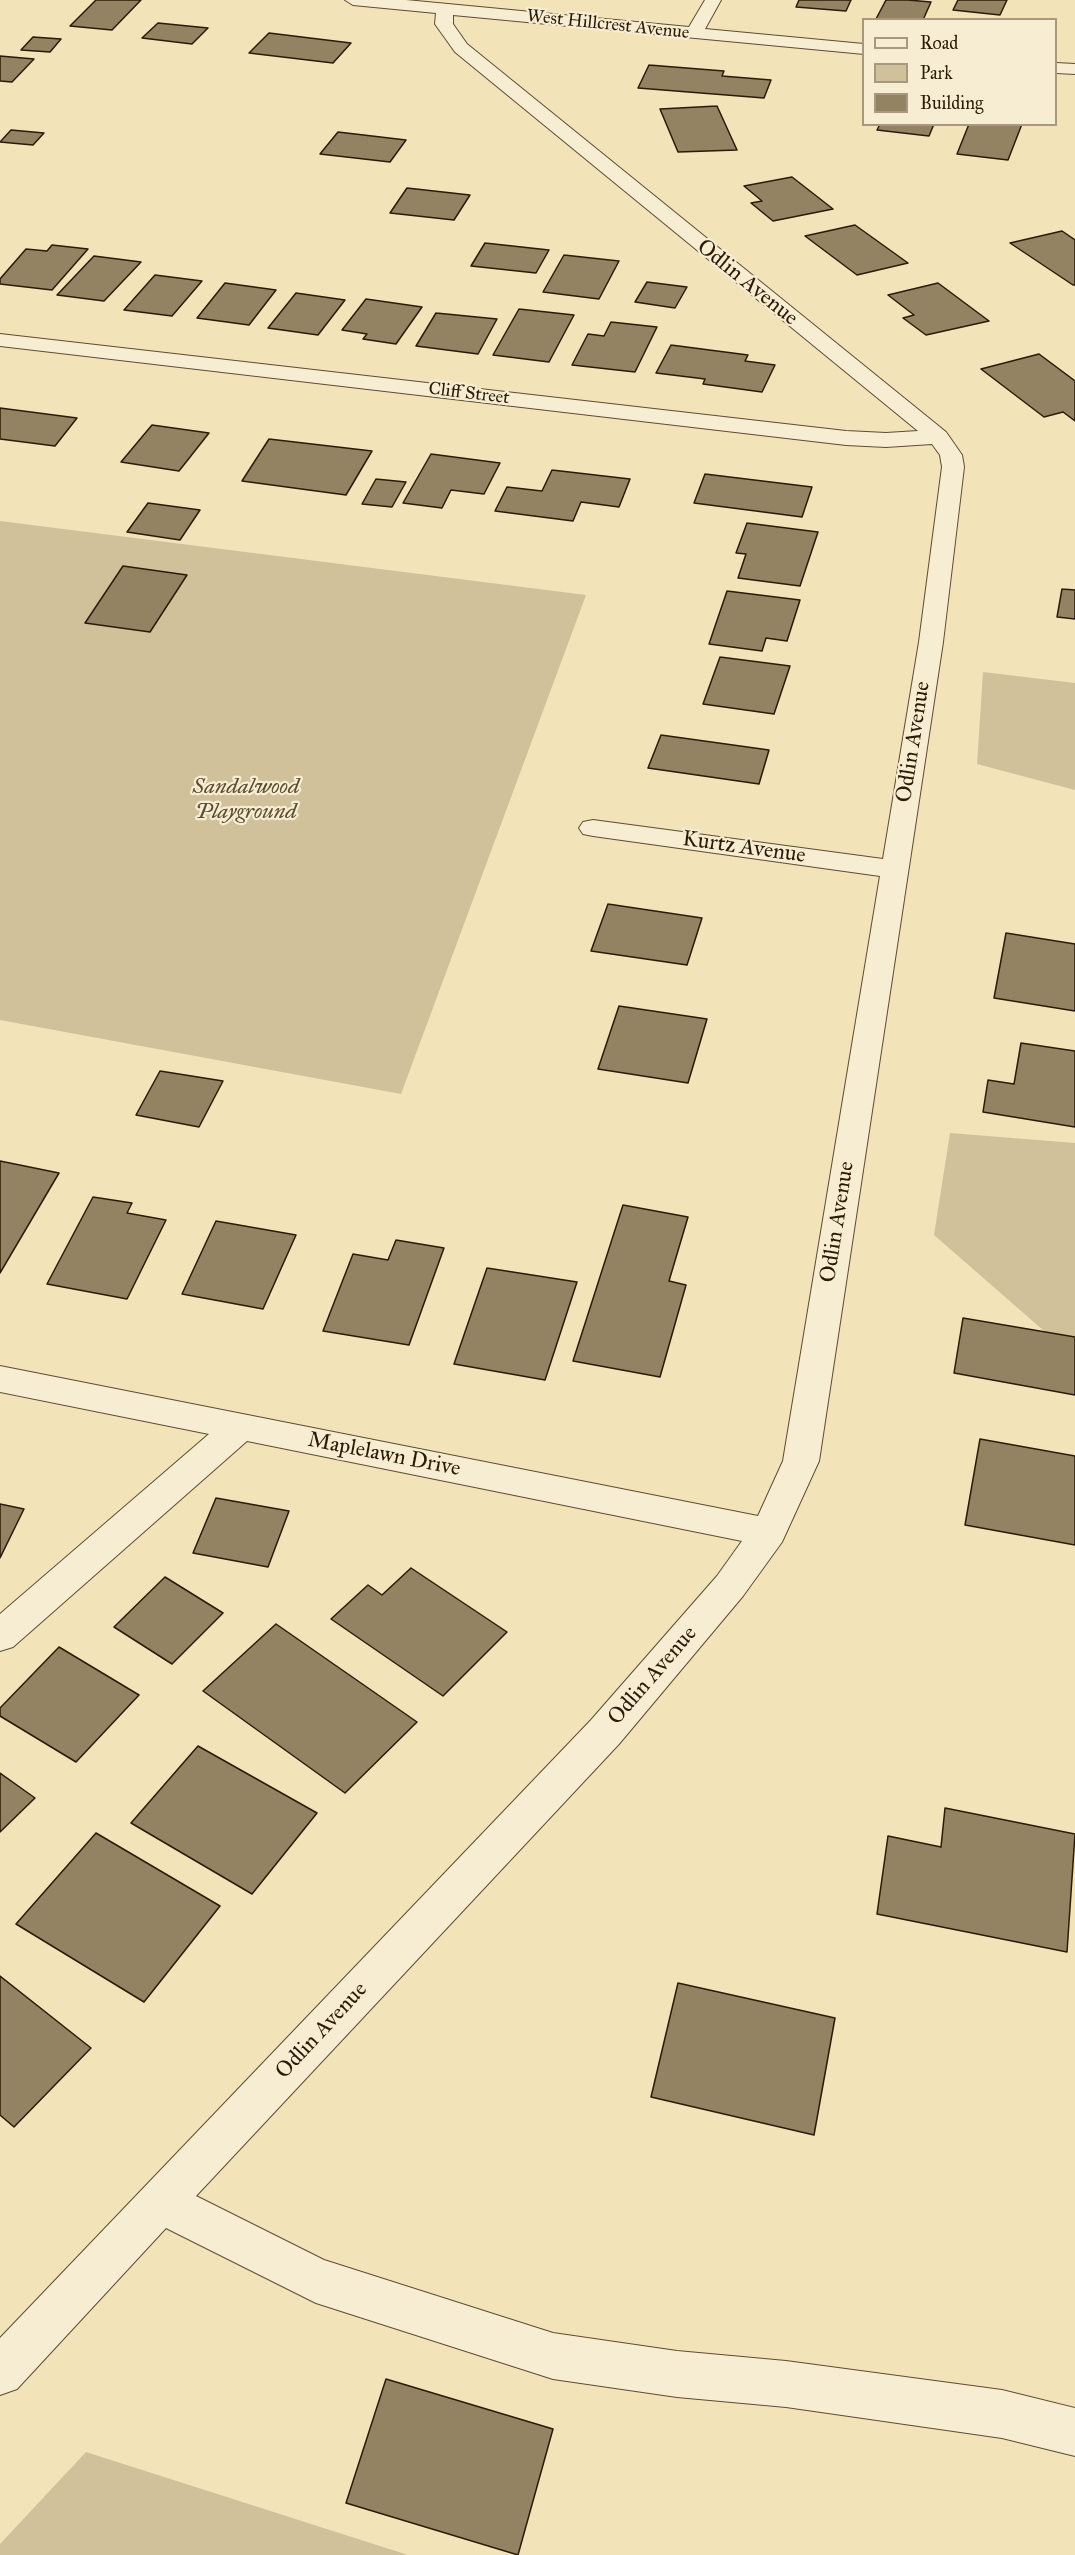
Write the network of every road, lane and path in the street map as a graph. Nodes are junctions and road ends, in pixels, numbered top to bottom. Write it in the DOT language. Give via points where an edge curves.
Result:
graph roads {
  1 [pos="353,0"];
  2 [pos="713,0"];
  3 [pos="444,9"];
  4 [pos="694,33"];
  5 [pos="862,49"];
  6 [pos="1057,68"];
  7 [pos="1075,69"];
  8 [pos="0,340"];
  9 [pos="938,437"];
  10 [pos="593,828"];
  11 [pos="894,869"];
  12 [pos="0,1379"];
  13 [pos="240,1427"];
  14 [pos="769,1532"];
  15 [pos="0,1636"];
  16 [pos="161,2202"];
  17 [pos="0,2372"];
  18 [pos="1075,2432"];
  1 -- 3 [label="street, West Hillcrest Avenue"];
  2 -- 4 [label="street"];
  3 -- 4 [label="street, West Hillcrest Avenue"];
  3 -- 9 [label="street, Odlin Avenue" via="444,24 461,48"];
  4 -- 5 [label="street, West Hillcrest Avenue"];
  6 -- 7 [label="street"];
  8 -- 9 [label="street, Cliff Street" via="846,438"];
  9 -- 11 [label="street, Odlin Avenue" via="951,454 953,466 931,642"];
  10 -- 11 [label="street, Kurtz Avenue"];
  11 -- 14 [label="street, Odlin Avenue" via="801,1461"];
  12 -- 13 [label="street, Maplelawn Drive"];
  13 -- 14 [label="street, Maplelawn Drive"];
  13 -- 15 [label="street"];
  14 -- 16 [label="street, Odlin Avenue" via="730,1587 605,1732"];
  16 -- 17 [label="street, Odlin Avenue"];
  16 -- 18 [label="street" via="316,2280 553,2356 1002,2414"];
}
